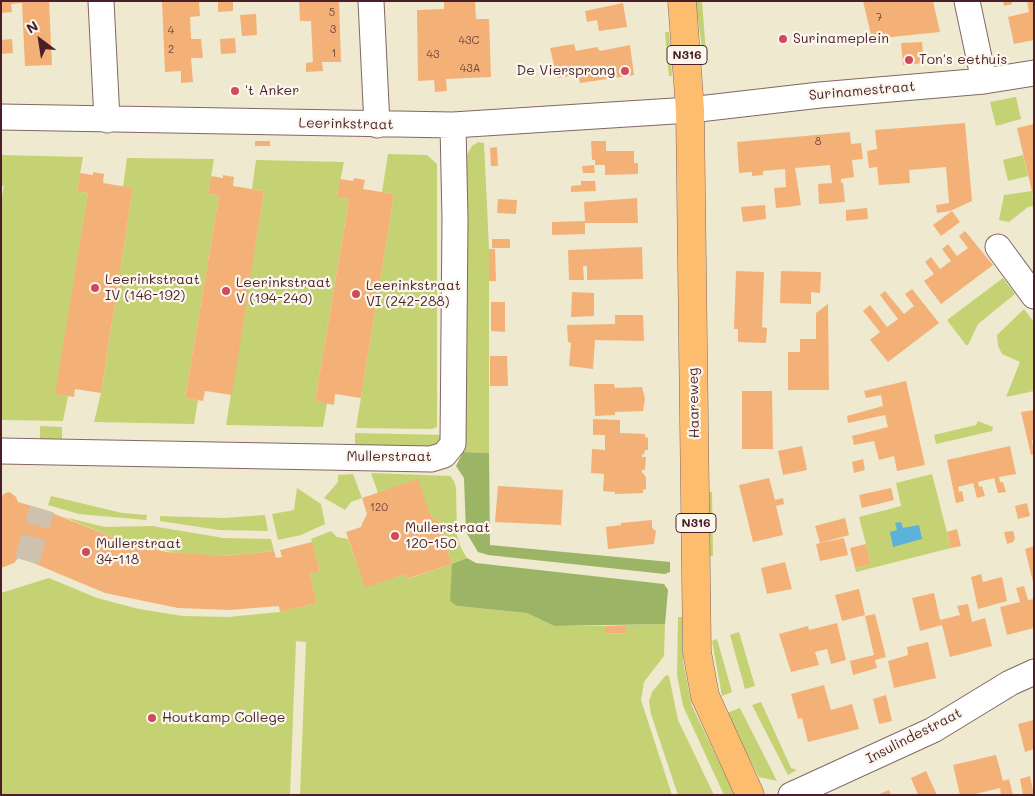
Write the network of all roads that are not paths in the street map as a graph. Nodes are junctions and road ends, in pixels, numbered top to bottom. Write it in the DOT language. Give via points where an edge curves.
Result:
graph roads {
  1 [pos="101,1"];
  2 [pos="371,1"];
  3 [pos="682,1"];
  4 [pos="967,1"];
  5 [pos="1034,73"];
  6 [pos="984,81"];
  7 [pos="690,110"];
  8 [pos="1,117"];
  9 [pos="107,120"];
  10 [pos="377,125"];
  11 [pos="453,125"];
  12 [pos="998,248"];
  13 [pos="1034,296"];
  14 [pos="1,451"];
  15 [pos="1034,672"];
  16 [pos="750,795"];
  17 [pos="792,795"];
  1 -- 9 [label="street"];
  2 -- 10 [label="street"];
  3 -- 7 [label="main road, Haareweg / N316"];
  4 -- 6 [label="street"];
  5 -- 6 [label="street, Surinamestraat"];
  6 -- 7 [label="street, Surinamestraat"];
  7 -- 11 [label="street, Leerinkstraat"];
  7 -- 16 [label="main road, Haareweg / N316" via="697,652 705,696"];
  8 -- 9 [label="street, Leerinkstraat"];
  9 -- 10 [label="street, Leerinkstraat"];
  10 -- 11 [label="street, Leerinkstraat"];
  11 -- 14 [label="street, Mullerstraat" via="453,444 444,455 431,459"];
  12 -- 13 [label="street"];
  15 -- 17 [label="street, Insulindestraat" via="933,730"];
}
